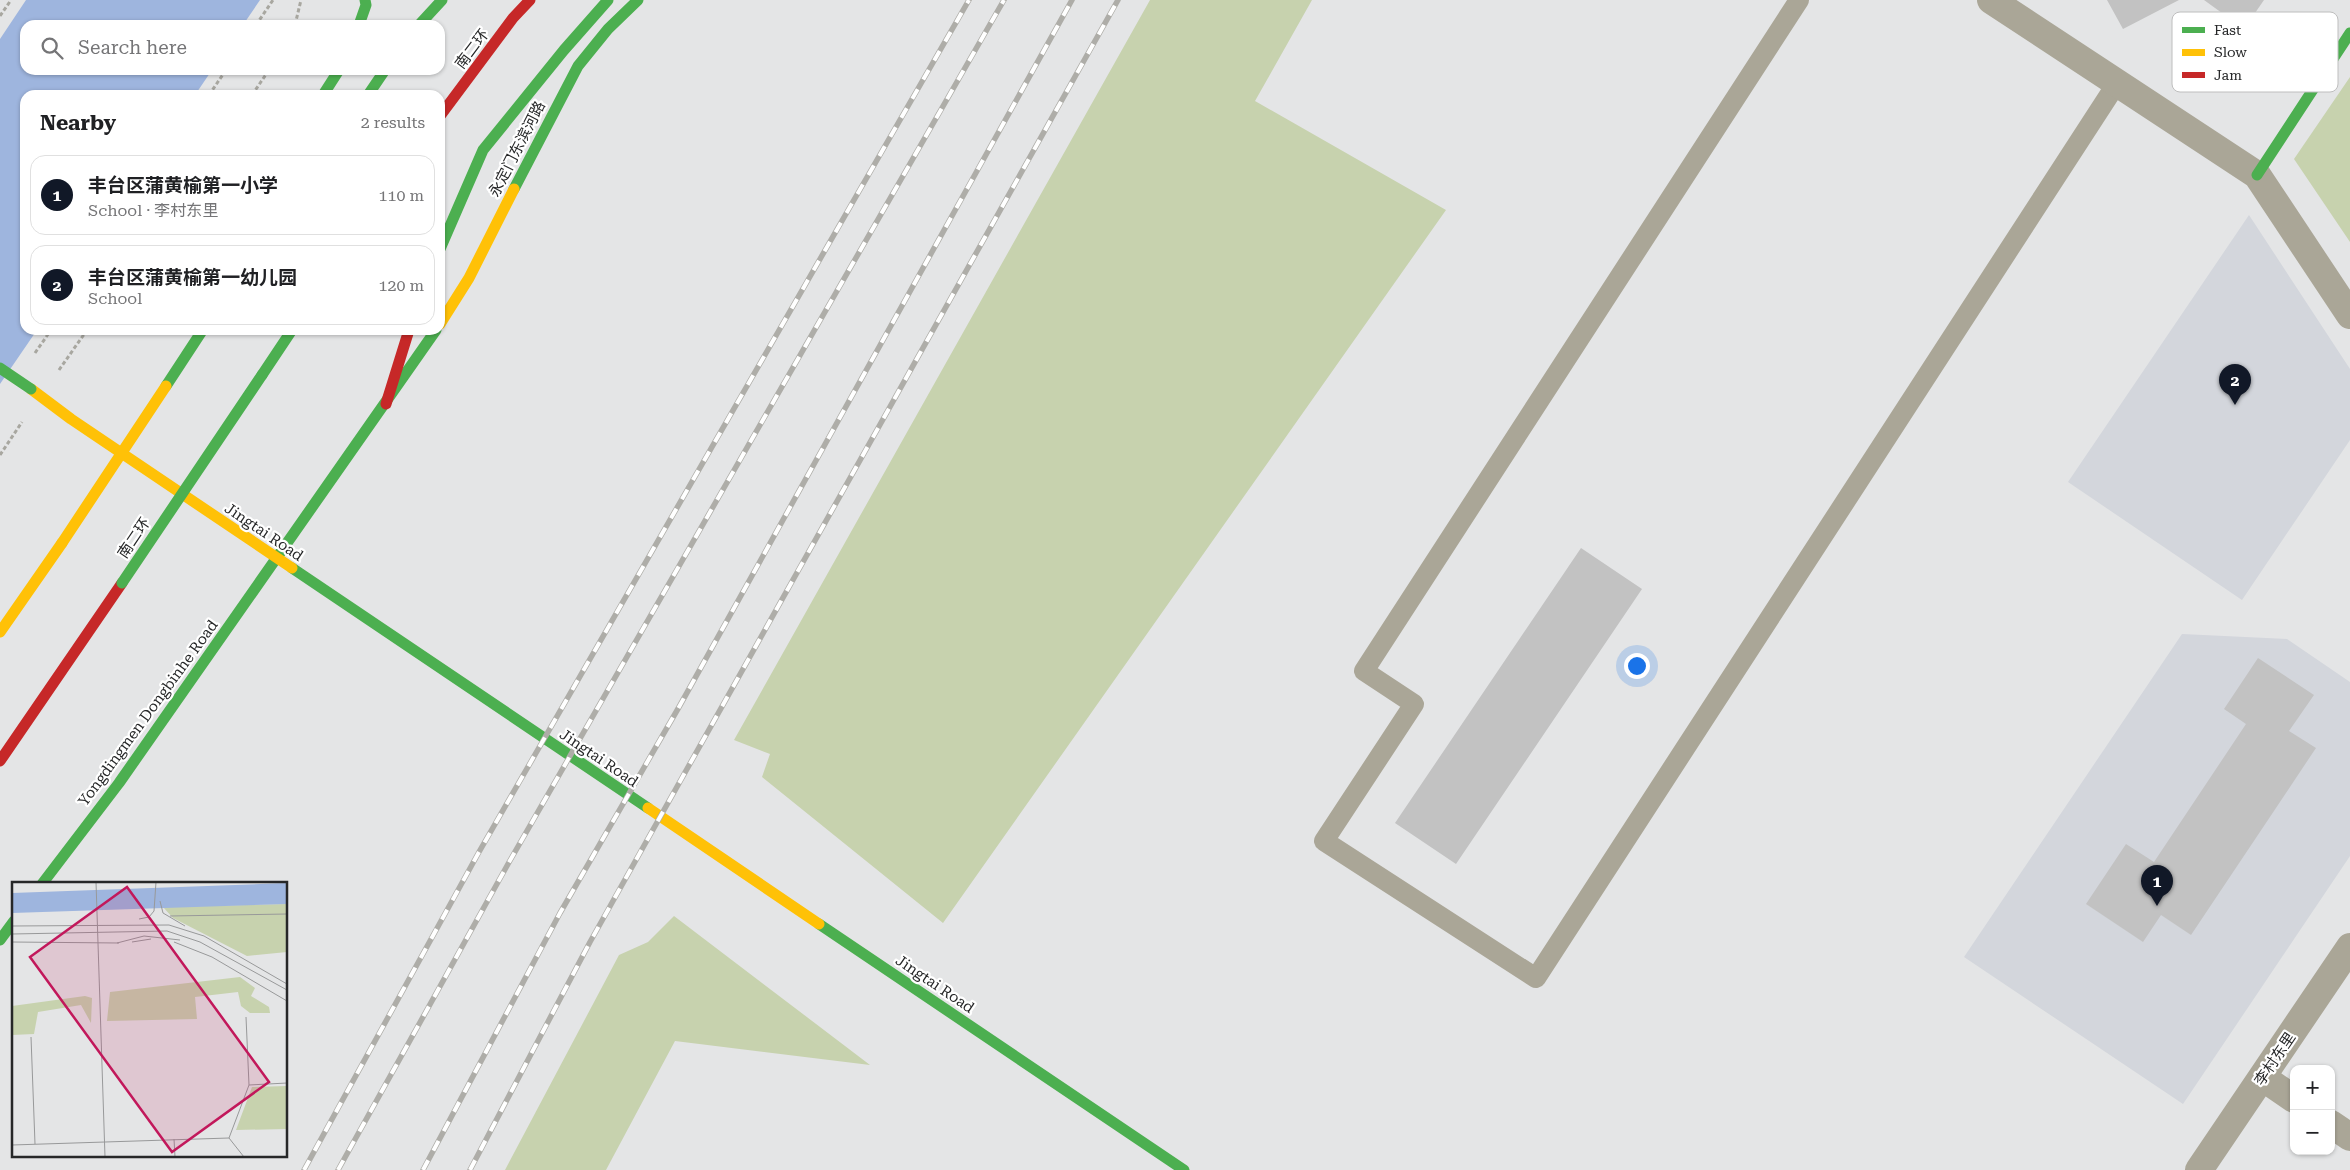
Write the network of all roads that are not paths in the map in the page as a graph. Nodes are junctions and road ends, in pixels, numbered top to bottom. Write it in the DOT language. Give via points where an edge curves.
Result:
graph roads {
  1 [pos="366,0"];
  2 [pos="442,0"];
  3 [pos="530,0"];
  4 [pos="608,0"];
  5 [pos="638,0"];
  6 [pos="1799,0"];
  7 [pos="1991,0"];
  8 [pos="361,20"];
  9 [pos="424,20"];
  10 [pos="2350,33"];
  11 [pos="2338,51"];
  12 [pos="336,75"];
  13 [pos="382,75"];
  14 [pos="2117,83"];
  15 [pos="326,90"];
  16 [pos="371,90"];
  17 [pos="2311,92"];
  18 [pos="445,109"];
  19 [pos="2257,175"];
  20 [pos="445,237"];
  21 [pos="2350,315"];
  22 [pos="445,316"];
  23 [pos="199,335"];
  24 [pos="289,335"];
  25 [pos="407,335"];
  26 [pos="433,335"];
  27 [pos="0,368"];
  28 [pos="386,404"];
  29 [pos="276,558"];
  30 [pos="0,632"];
  31 [pos="0,761"];
  32 [pos="44,882"];
  33 [pos="12,925"];
  34 [pos="0,940"];
  35 [pos="2350,947"];
  36 [pos="2262,1078"];
  37 [pos="2290,1096"];
  38 [pos="2335,1127"];
  39 [pos="2350,1137"];
  40 [pos="1184,1170"];
  41 [pos="2199,1170"];
  1 -- 8 [label="main road"];
  2 -- 9 [label="main road"];
  3 -- 18 [label="main road, 南二环"];
  4 -- 20 [label="main road" via="483,150"];
  5 -- 22 [label="main road, 永定门东滨河路" via="608,29 578,66 469,278"];
  6 -- 14 [label="lane" via="1364,671 1414,704 1324,841 1536,978"];
  7 -- 14 [label="street"];
  10 -- 11 [label="main road"];
  12 -- 15 [label="main road"];
  13 -- 16 [label="main road"];
  14 -- 19 [label="street"];
  17 -- 19 [label="main road"];
  19 -- 21 [label="street"];
  23 -- 30 [label="main road, bridge" via="62,544"];
  24 -- 31 [label="main road, 南二环, bridge"];
  25 -- 28 [label="main road"];
  26 -- 28 [label="main road"];
  27 -- 29 [label="main road, Jingtai Road, bridge"];
  28 -- 29 [label="main road, Yongdingmen Dongbinhe Road"];
  29 -- 32 [label="main road, Yongdingmen Dongbinhe Road" via="119,783"];
  29 -- 40 [label="main road, Jingtai Road"];
  33 -- 34 [label="main road"];
  35 -- 36 [label="street, 李村东里"];
  36 -- 37 [label="street"];
  36 -- 41 [label="street, 李村东里"];
  38 -- 39 [label="street"];
}
